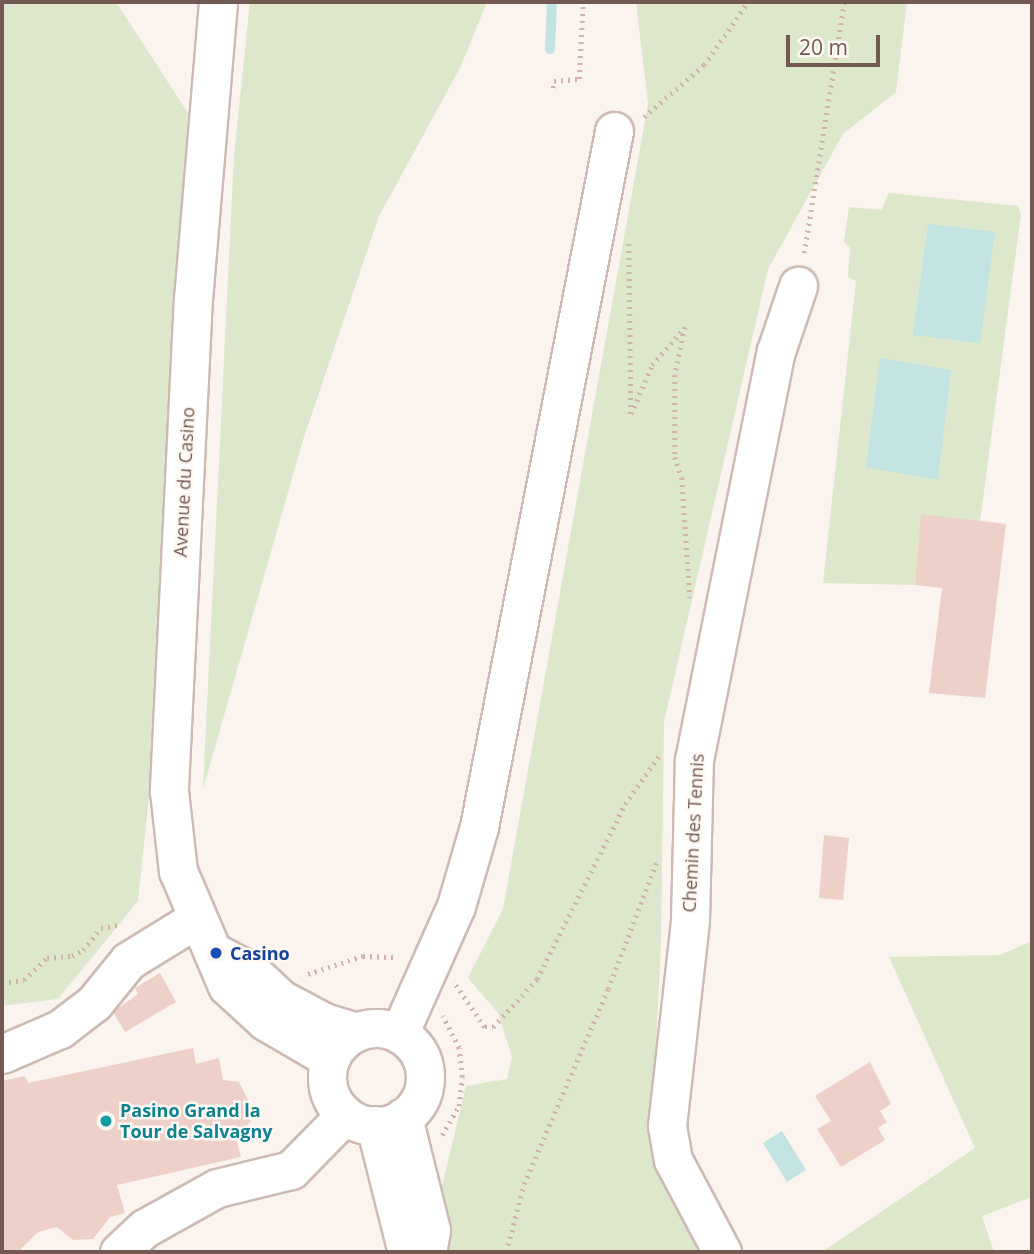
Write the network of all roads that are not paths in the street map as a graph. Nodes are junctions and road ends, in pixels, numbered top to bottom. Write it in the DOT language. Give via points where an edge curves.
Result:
graph roads {
  1 [pos="218,2"];
  2 [pos="613,135"];
  3 [pos="798,286"];
  4 [pos="195,919"];
  5 [pos="216,953"];
  6 [pos="356,1032"];
  7 [pos="399,1034"];
  8 [pos="2,1054"];
  9 [pos="330,1059"];
  10 [pos="375,1119"];
  11 [pos="119,1252"];
  12 [pos="407,1252"];
  13 [pos="427,1252"];
  14 [pos="722,1252"];
  1 -- 4 [label="street, Avenue du Casino" via="192,297 169,791 178,871"];
  2 -- 7 [label="street" via="479,827 456,906"];
  3 -- 14 [label="street, Chemin des Tennis" via="776,351 694,761 690,920 667,1126 673,1160"];
  4 -- 5 [label="street, Avenue du Casino"];
  4 -- 8 [label="street" via="128,961 93,1003 60,1030"];
  5 -- 6 [label="street" via="252,972 281,999 324,1022"];
  5 -- 9 [label="street, Avenue du Casino" via="227,986 264,1021"];
  6 -- 7 [label="street" via="370,1028"];
  6 -- 9 [label="street"];
  7 -- 10 [label="street" via="419,1054 424,1067 421,1095"];
  9 -- 10 [label="street" via="329,1090"];
  10 -- 11 [label="street" via="290,1170 217,1188 145,1228"];
  10 -- 12 [label="street"];
  10 -- 13 [label="street" via="431,1230"];
}
